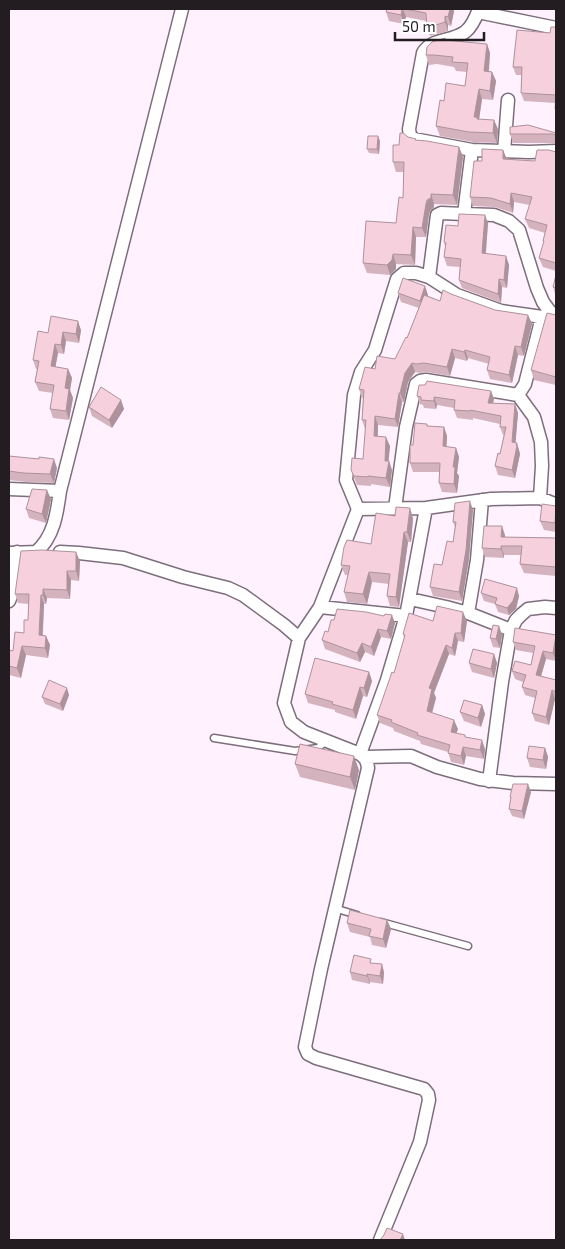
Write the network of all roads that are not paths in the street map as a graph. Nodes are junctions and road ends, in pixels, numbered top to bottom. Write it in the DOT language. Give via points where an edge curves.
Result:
graph roads {
  1 [pos="182,9"];
  2 [pos="478,10"];
  3 [pos="556,28"];
  4 [pos="508,100"];
  5 [pos="472,150"];
  6 [pos="556,151"];
  7 [pos="504,152"];
  8 [pos="464,214"];
  9 [pos="429,277"];
  10 [pos="550,315"];
  11 [pos="518,396"];
  12 [pos="9,488"];
  13 [pos="60,490"];
  14 [pos="540,498"];
  15 [pos="482,500"];
  16 [pos="556,506"];
  17 [pos="395,508"];
  18 [pos="426,508"];
  19 [pos="358,509"];
  20 [pos="13,552"];
  21 [pos="36,552"];
  22 [pos="410,599"];
  23 [pos="9,601"];
  24 [pos="320,607"];
  25 [pos="556,608"];
  26 [pos="468,613"];
  27 [pos="406,616"];
  28 [pos="511,630"];
  29 [pos="299,638"];
  30 [pos="214,738"];
  31 [pos="326,741"];
  32 [pos="362,755"];
  33 [pos="489,781"];
  34 [pos="556,784"];
  35 [pos="334,908"];
  36 [pos="363,916"];
  37 [pos="372,919"];
  38 [pos="468,946"];
  39 [pos="380,1240"];
  1 -- 13 [label="street"];
  2 -- 3 [label="street"];
  2 -- 5 [label="street" via="470,27 460,36 431,45 423,53 409,129 414,140"];
  4 -- 7 [label="street"];
  5 -- 7 [label="street"];
  5 -- 8 [label="street"];
  6 -- 7 [label="street"];
  8 -- 9 [label="street" via="437,215"];
  8 -- 10 [label="street" via="494,215 509,221 519,230 537,288"];
  9 -- 10 [label="street" via="457,295 501,311"];
  9 -- 19 [label="street" via="404,273 397,279 375,350 361,372 354,395 346,480"];
  10 -- 11 [label="street"];
  11 -- 14 [label="street" via="534,417 541,442"];
  11 -- 17 [label="street" via="426,380 416,384 406,427"];
  12 -- 13 [label="street"];
  13 -- 21 [label="street" via="57,515 48,538"];
  14 -- 15 [label="street"];
  14 -- 16 [label="street"];
  15 -- 18 [label="street"];
  15 -- 26 [label="street" via="478,560"];
  17 -- 18 [label="street"];
  17 -- 19 [label="street"];
  18 -- 22 [label="street"];
  19 -- 24 [label="street"];
  20 -- 21 [label="street"];
  20 -- 23 [label="street"];
  21 -- 29 [label="street" via="79,552 123,558 228,588 243,595"];
  22 -- 26 [label="street"];
  22 -- 27 [label="street"];
  24 -- 27 [label="street"];
  24 -- 29 [label="street"];
  25 -- 28 [label="street" via="528,609"];
  26 -- 28 [label="street"];
  27 -- 32 [label="street"];
  28 -- 33 [label="street"];
  29 -- 31 [label="street" via="284,703 291,722 304,732"];
  30 -- 31 [label="lane" via="295,751 318,748"];
  31 -- 32 [label="street"];
  32 -- 33 [label="street" via="411,756 437,767"];
  32 -- 35 [label="street" via="368,768"];
  33 -- 34 [label="street"];
  35 -- 36 [label="lane"];
  35 -- 39 [label="street" via="305,1048 316,1058 424,1089 430,1100 420,1142"];
  37 -- 38 [label="lane"];
}
